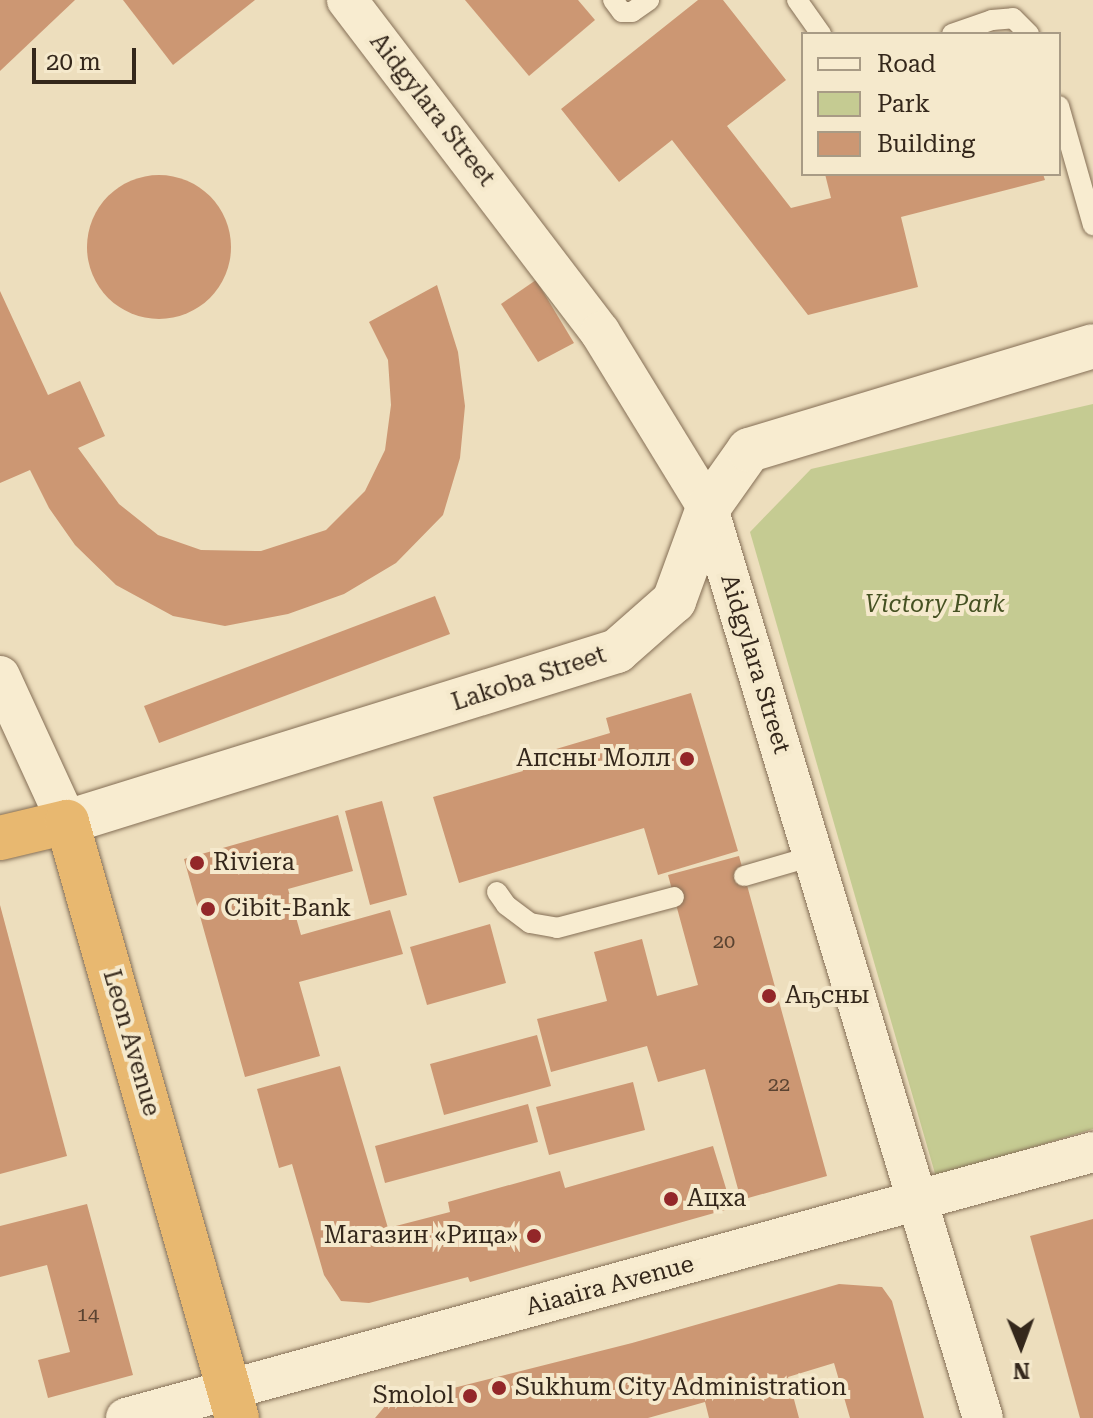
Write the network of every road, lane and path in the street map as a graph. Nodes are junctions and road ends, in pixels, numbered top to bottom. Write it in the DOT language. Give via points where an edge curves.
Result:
graph roads {
  1 [pos="347,0"];
  2 [pos="613,0"];
  3 [pos="649,0"];
  4 [pos="797,0"];
  5 [pos="820,32"];
  6 [pos="958,32"];
  7 [pos="1027,32"];
  8 [pos="1061,113"];
  9 [pos="1093,225"];
  10 [pos="1093,346"];
  11 [pos="708,508"];
  12 [pos="0,676"];
  13 [pos="67,822"];
  14 [pos="0,838"];
  15 [pos="813,856"];
  16 [pos="744,876"];
  17 [pos="497,892"];
  18 [pos="674,897"];
  19 [pos="1093,1152"];
  20 [pos="917,1201"];
  21 [pos="233,1405"];
  22 [pos="126,1418"];
  23 [pos="983,1418"];
  1 -- 11 [label="street, Aidgylara Street" via="600,332"];
  2 -- 3 [label="lane" via="622,12 632,12"];
  4 -- 5 [label="lane"];
  6 -- 7 [label="lane" via="1013,18"];
  8 -- 9 [label="lane"];
  10 -- 11 [label="main road, Lakoba Street" via="749,450"];
  11 -- 13 [label="main road, Lakoba Street" via="674,601 617,651"];
  11 -- 15 [label="street, Aidgylara Street"];
  12 -- 13 [label="street, Leon Avenue"];
  13 -- 14 [label="highway, Lakoba Street"];
  13 -- 21 [label="highway, Leon Avenue"];
  15 -- 16 [label="lane"];
  15 -- 20 [label="street, Aidgylara Street"];
  17 -- 18 [label="lane" via="530,923 557,928"];
  19 -- 20 [label="street, Aiaaira Avenue"];
  20 -- 21 [label="street, Aiaaira Avenue"];
  20 -- 23 [label="street, Aidgylara Street"];
  21 -- 22 [label="street, Aiaaira Avenue"];
}
